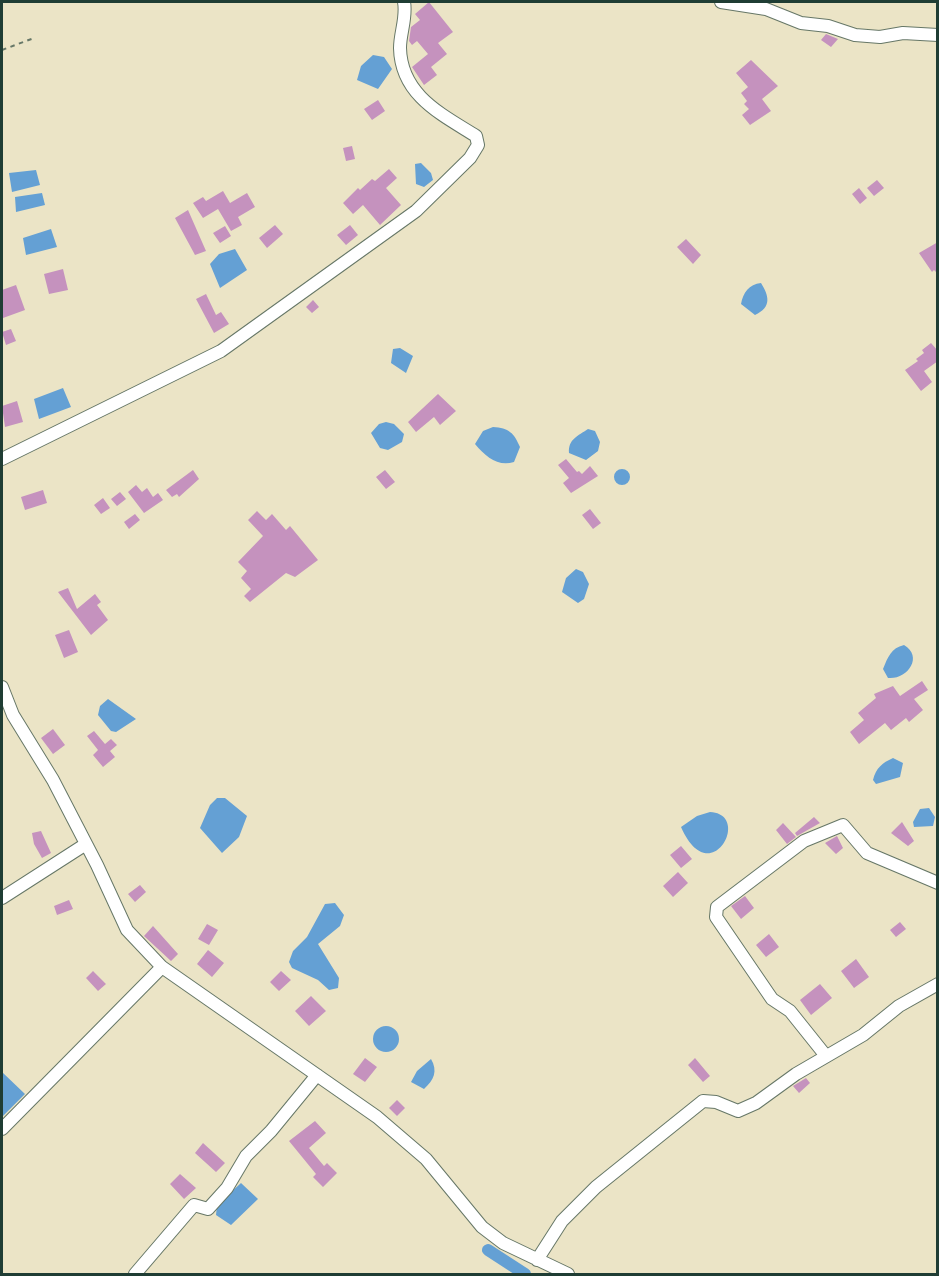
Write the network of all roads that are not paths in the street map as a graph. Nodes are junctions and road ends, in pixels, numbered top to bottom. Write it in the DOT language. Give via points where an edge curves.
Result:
graph roads {
  1 [pos="404,2"];
  2 [pos="721,2"];
  3 [pos="938,35"];
  4 [pos="2,459"];
  5 [pos="2,687"];
  6 [pos="84,846"];
  7 [pos="938,883"];
  8 [pos="2,898"];
  9 [pos="162,967"];
  10 [pos="938,984"];
  11 [pos="826,1056"];
  12 [pos="317,1075"];
  13 [pos="2,1129"];
  14 [pos="537,1260"];
  15 [pos="135,1275"];
  16 [pos="568,1275"];
  1 -- 4 [label="street" via="400,49 405,80 421,99 476,136 478,145 470,158 416,211 221,351"];
  2 -- 3 [label="street" via="766,9 801,23 855,35"];
  5 -- 6 [label="street" via="13,715 52,780"];
  6 -- 8 [label="street"];
  6 -- 9 [label="street" via="127,930"];
  7 -- 11 [label="street" via="867,853 843,825 804,842 717,907 716,917 772,999 790,1011"];
  9 -- 12 [label="street"];
  9 -- 13 [label="street"];
  10 -- 11 [label="street"];
  11 -- 14 [label="street" via="738,1111 703,1101 596,1187 562,1221"];
  12 -- 14 [label="street" via="377,1117 426,1159 482,1227 503,1244"];
  12 -- 15 [label="street" via="246,1156 227,1188 208,1209 194,1205"];
  14 -- 16 [label="street"];
}
